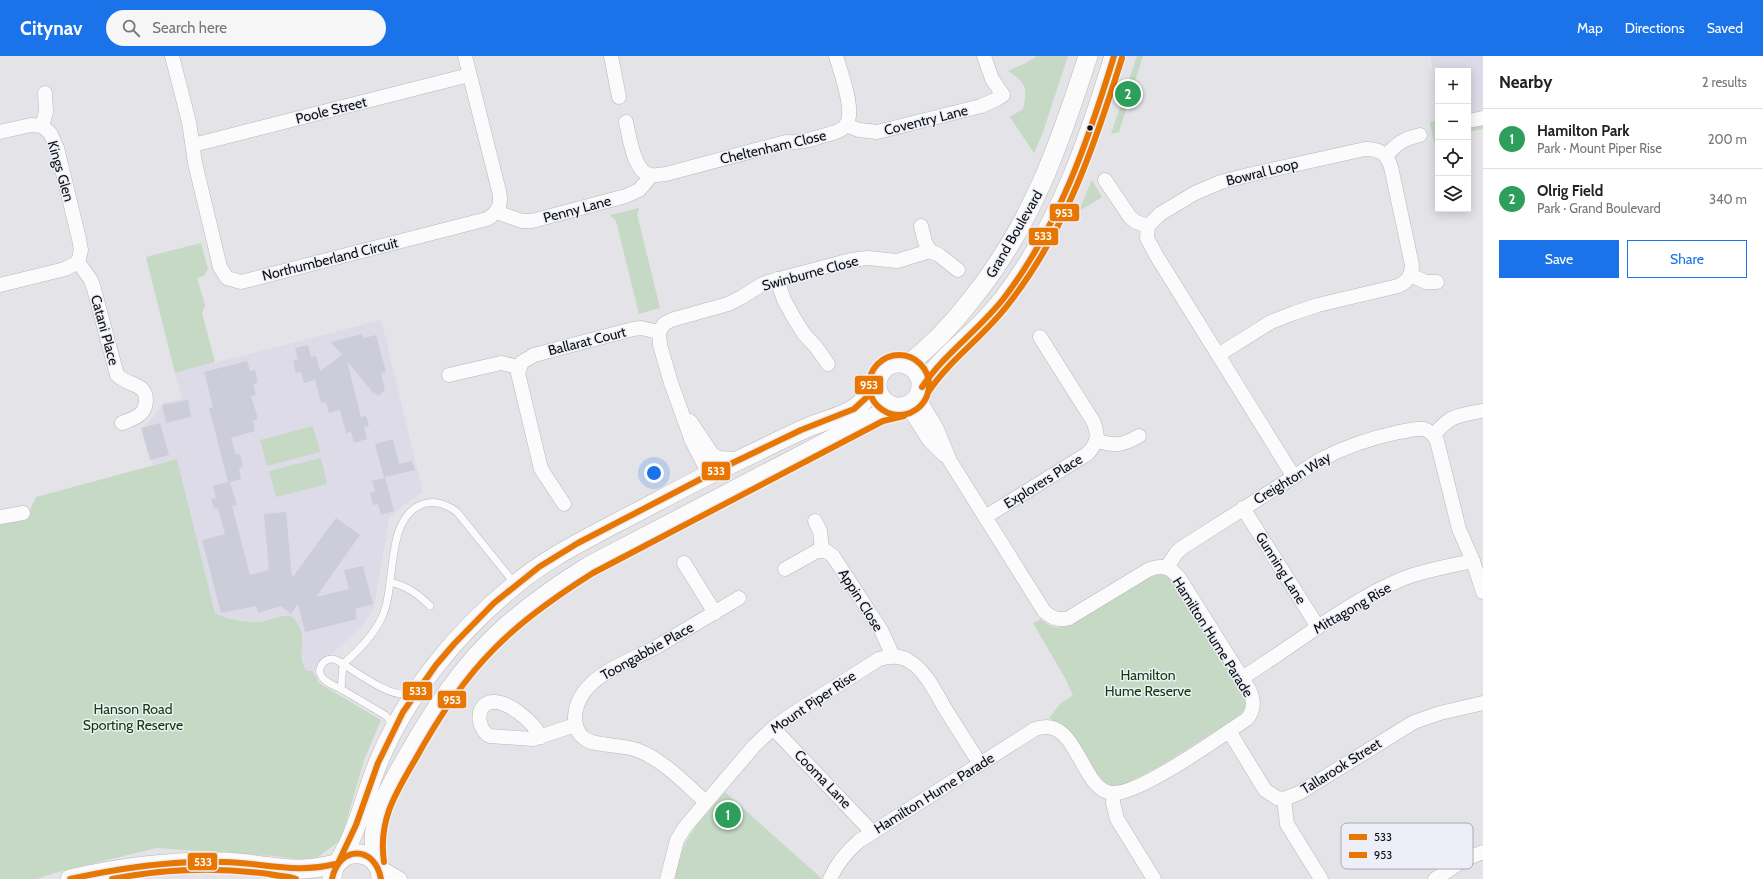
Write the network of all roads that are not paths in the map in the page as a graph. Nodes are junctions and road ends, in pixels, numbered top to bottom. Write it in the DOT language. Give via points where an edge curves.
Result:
graph roads {
  1 [pos="172,56"];
  2 [pos="464,56"];
  3 [pos="611,56"];
  4 [pos="836,56"];
  5 [pos="984,56"];
  6 [pos="1088,56"];
  7 [pos="1114,56"];
  8 [pos="469,75"];
  9 [pos="44,94"];
  10 [pos="619,98"];
  11 [pos="1483,118"];
  12 [pos="1471,120"];
  13 [pos="626,122"];
  14 [pos="846,125"];
  15 [pos="42,126"];
  16 [pos="0,132"];
  17 [pos="1420,135"];
  18 [pos="193,146"];
  19 [pos="1386,156"];
  20 [pos="651,176"];
  21 [pos="1105,180"];
  22 [pos="496,212"];
  23 [pos="921,226"];
  24 [pos="1148,226"];
  25 [pos="930,251"];
  26 [pos="78,262"];
  27 [pos="958,270"];
  28 [pos="1410,275"];
  29 [pos="777,280"];
  30 [pos="1437,282"];
  31 [pos="0,285"];
  32 [pos="659,332"];
  33 [pos="1040,337"];
  34 [pos="1218,355"];
  35 [pos="828,364"];
  36 [pos="908,364"];
  37 [pos="520,367"];
  38 [pos="449,375"];
  39 [pos="877,381"];
  40 [pos="912,400"];
  41 [pos="681,408"];
  42 [pos="1481,411"];
  43 [pos="122,423"];
  44 [pos="1139,436"];
  45 [pos="1434,436"];
  46 [pos="1097,441"];
  47 [pos="740,459"];
  48 [pos="709,474"];
  49 [pos="1294,477"];
  50 [pos="739,487"];
  51 [pos="564,504"];
  52 [pos="1243,508"];
  53 [pos="23,513"];
  54 [pos="1,514"];
  55 [pos="985,517"];
  56 [pos="815,521"];
  57 [pos="822,550"];
  58 [pos="1473,561"];
  59 [pos="684,562"];
  60 [pos="1167,567"];
  61 [pos="785,568"];
  62 [pos="390,582"];
  63 [pos="515,584"];
  64 [pos="1483,592"];
  65 [pos="739,598"];
  66 [pos="430,606"];
  67 [pos="715,612"];
  68 [pos="1318,627"];
  69 [pos="892,656"];
  70 [pos="343,664"];
  71 [pos="1242,678"];
  72 [pos="420,687"];
  73 [pos="341,689"];
  74 [pos="1483,703"];
  75 [pos="575,725"];
  76 [pos="773,728"];
  77 [pos="393,730"];
  78 [pos="1229,731"];
  79 [pos="541,737"];
  80 [pos="980,764"];
  81 [pos="1114,794"];
  82 [pos="1284,799"];
  83 [pos="706,802"];
  84 [pos="872,832"];
  85 [pos="1483,852"];
  86 [pos="1473,856"];
  87 [pos="336,868"];
  88 [pos="379,869"];
  89 [pos="1450,869"];
  90 [pos="295,870"];
  91 [pos="70,879"];
  92 [pos="317,879"];
  93 [pos="400,879"];
  94 [pos="667,879"];
  95 [pos="830,879"];
  96 [pos="1154,879"];
  97 [pos="1321,879"];
  98 [pos="1435,879"];
  1 -- 18 [label="street, Northumberland Circuit"];
  2 -- 8 [label="street"];
  3 -- 10 [label="street"];
  4 -- 14 [label="street" via="849,106"];
  5 -- 14 [label="street, Coventry Lane" via="992,79 1003,95 997,99 973,108 872,133"];
  6 -- 36 [label="street, Grand Boulevard" via="1062,137 1026,218 1007,251 940,338"];
  7 -- 40 [label="street, Grand Boulevard" via="1092,127 1070,185 1030,260 992,312 977,329 942,359"];
  8 -- 18 [label="street, Poole Street"];
  8 -- 22 [label="street" via="501,198"];
  9 -- 15 [label="street" via="46,112"];
  11 -- 12 [label="street"];
  13 -- 20 [label="street" via="636,160 644,172"];
  14 -- 20 [label="street, Cheltenham Close" via="837,132 797,143 786,142"];
  15 -- 16 [label="street, Kings Glen" via="31,125"];
  15 -- 26 [label="street, Kings Glen" via="50,132 57,148 79,239 81,250"];
  17 -- 19 [label="street" via="1406,138"];
  18 -- 22 [label="street, Northumberland Circuit" via="220,266 227,278 234,281 252,279 487,219"];
  19 -- 24 [label="street, Bowral Loop" via="1376,149 1365,149 1221,182 1195,193 1160,214"];
  19 -- 28 [label="street" via="1391,167 1412,265"];
  20 -- 22 [label="street, Penny Lane" via="639,190 626,196 532,221"];
  21 -- 24 [label="street" via="1130,217"];
  23 -- 25 [label="street"];
  24 -- 34 [label="street" via="1146,231 1150,245"];
  25 -- 27 [label="street"];
  25 -- 29 [label="street, Swinburne Close" via="897,261 868,258 851,260"];
  26 -- 31 [label="street" via="65,268"];
  26 -- 43 [label="street, Catani Place" via="91,280 117,375 141,389 146,399 143,413"];
  28 -- 30 [label="street" via="1426,282"];
  28 -- 34 [label="street" via="1406,282 1398,286 1318,305 1282,318"];
  29 -- 32 [label="street, Swinburne Close" via="761,284 728,304 671,320 664,324"];
  29 -- 35 [label="street" via="794,318"];
  32 -- 37 [label="street, Ballarat Court" via="641,328 626,331 534,355 527,358"];
  32 -- 41 [label="street" via="664,362"];
  33 -- 46 [label="street" via="1093,421"];
  34 -- 49 [label="street"];
  36 -- 39 [label="street" via="888,366"];
  36 -- 40 [label="street" via="918,373"];
  37 -- 38 [label="street" via="501,363"];
  37 -- 51 [label="street" via="518,373 541,469"];
  39 -- 40 [label="street" via="879,395 889,405"];
  39 -- 47 [label="street" via="865,400 849,411"];
  40 -- 50 [label="street"];
  40 -- 55 [label="street, Hamilton Hume Parade" via="936,427 950,461"];
  41 -- 47 [label="street" via="712,454 719,458"];
  41 -- 48 [label="street" via="692,441"];
  42 -- 45 [label="street" via="1453,417 1443,424"];
  44 -- 46 [label="street" via="1119,445"];
  45 -- 49 [label="street, Creighton Way" via="1430,431 1414,429 1372,438 1337,451"];
  45 -- 58 [label="street" via="1440,448 1459,529"];
  46 -- 55 [label="street, Explorers Place" via="1087,454"];
  47 -- 48 [label="street"];
  48 -- 50 [label="street"];
  48 -- 63 [label="street" via="574,546"];
  49 -- 52 [label="street, Creighton Way"];
  50 -- 88 [label="street" via="589,566 552,589 502,629 480,652 437,707 391,787 376,823 373,846"];
  52 -- 60 [label="street, Creighton Way" via="1183,547"];
  52 -- 68 [label="street, Gunning Lane"];
  53 -- 54 [label="street"];
  55 -- 60 [label="street, Hamilton Hume Parade" via="1044,611 1059,619 1075,615 1148,570 1160,566"];
  56 -- 57 [label="street" via="820,531"];
  57 -- 61 [label="street" via="812,552"];
  57 -- 69 [label="street, Appin Close" via="833,556 881,630"];
  58 -- 64 [label="street"];
  58 -- 68 [label="street, Mittagong Rise" via="1424,571 1402,579"];
  59 -- 67 [label="street"];
  60 -- 71 [label="street, Hamilton Hume Parade" via="1180,579"];
  62 -- 63 [label="lane" via="392,560 403,520 414,508 426,503 439,503 457,512"];
  62 -- 66 [label="lane" via="404,585"];
  62 -- 70 [label="lane" via="386,606 379,623 359,649"];
  63 -- 72 [label="street" via="456,640"];
  65 -- 67 [label="street, Toongabbie Place"];
  67 -- 75 [label="street, Toongabbie Place" via="596,679 578,702"];
  68 -- 71 [label="street, Mittagong Rise"];
  69 -- 76 [label="street, Mount Piper Rise" via="879,659"];
  69 -- 80 [label="street" via="908,660 922,673"];
  70 -- 72 [label="lane" via="401,696"];
  70 -- 73 [label="lane"];
  70 -- 73 [label="lane" via="330,659 321,665 320,672 328,682"];
  71 -- 78 [label="street, Hamilton Hume Parade" via="1252,696 1253,708 1247,719"];
  72 -- 77 [label="street"];
  73 -- 77 [label="lane" via="385,715"];
  74 -- 82 [label="street, Tallarook Street" via="1414,722 1299,793"];
  75 -- 79 [label="street"];
  75 -- 83 [label="street" via="581,735 589,741 635,749 659,761"];
  76 -- 83 [label="street, Mount Piper Rise" via="754,746"];
  76 -- 84 [label="street, Cooma Lane"];
  77 -- 87 [label="street" via="378,763 350,842"];
  78 -- 81 [label="street, Hamilton Hume Parade" via="1150,780"];
  78 -- 82 [label="street, Tallarook Street" via="1266,790 1277,798"];
  80 -- 81 [label="street, Hamilton Hume Parade" via="1035,730 1055,728 1065,736 1097,786"];
  80 -- 84 [label="street, Hamilton Hume Parade"];
  81 -- 96 [label="street" via="1113,803 1117,820"];
  82 -- 97 [label="street" via="1287,824"];
  83 -- 94 [label="street, Mount Piper Rise" via="677,840"];
  84 -- 95 [label="street, Hamilton Hume Parade" via="846,852"];
  85 -- 86 [label="street"];
  87 -- 88 [label="street" via="346,856 362,854 370,857"];
  87 -- 90 [label="street"];
  88 -- 93 [label="street"];
  89 -- 98 [label="street"];
  90 -- 91 [label="street" via="232,862 180,862 137,866"];
  90 -- 92 [label="street"];
}
